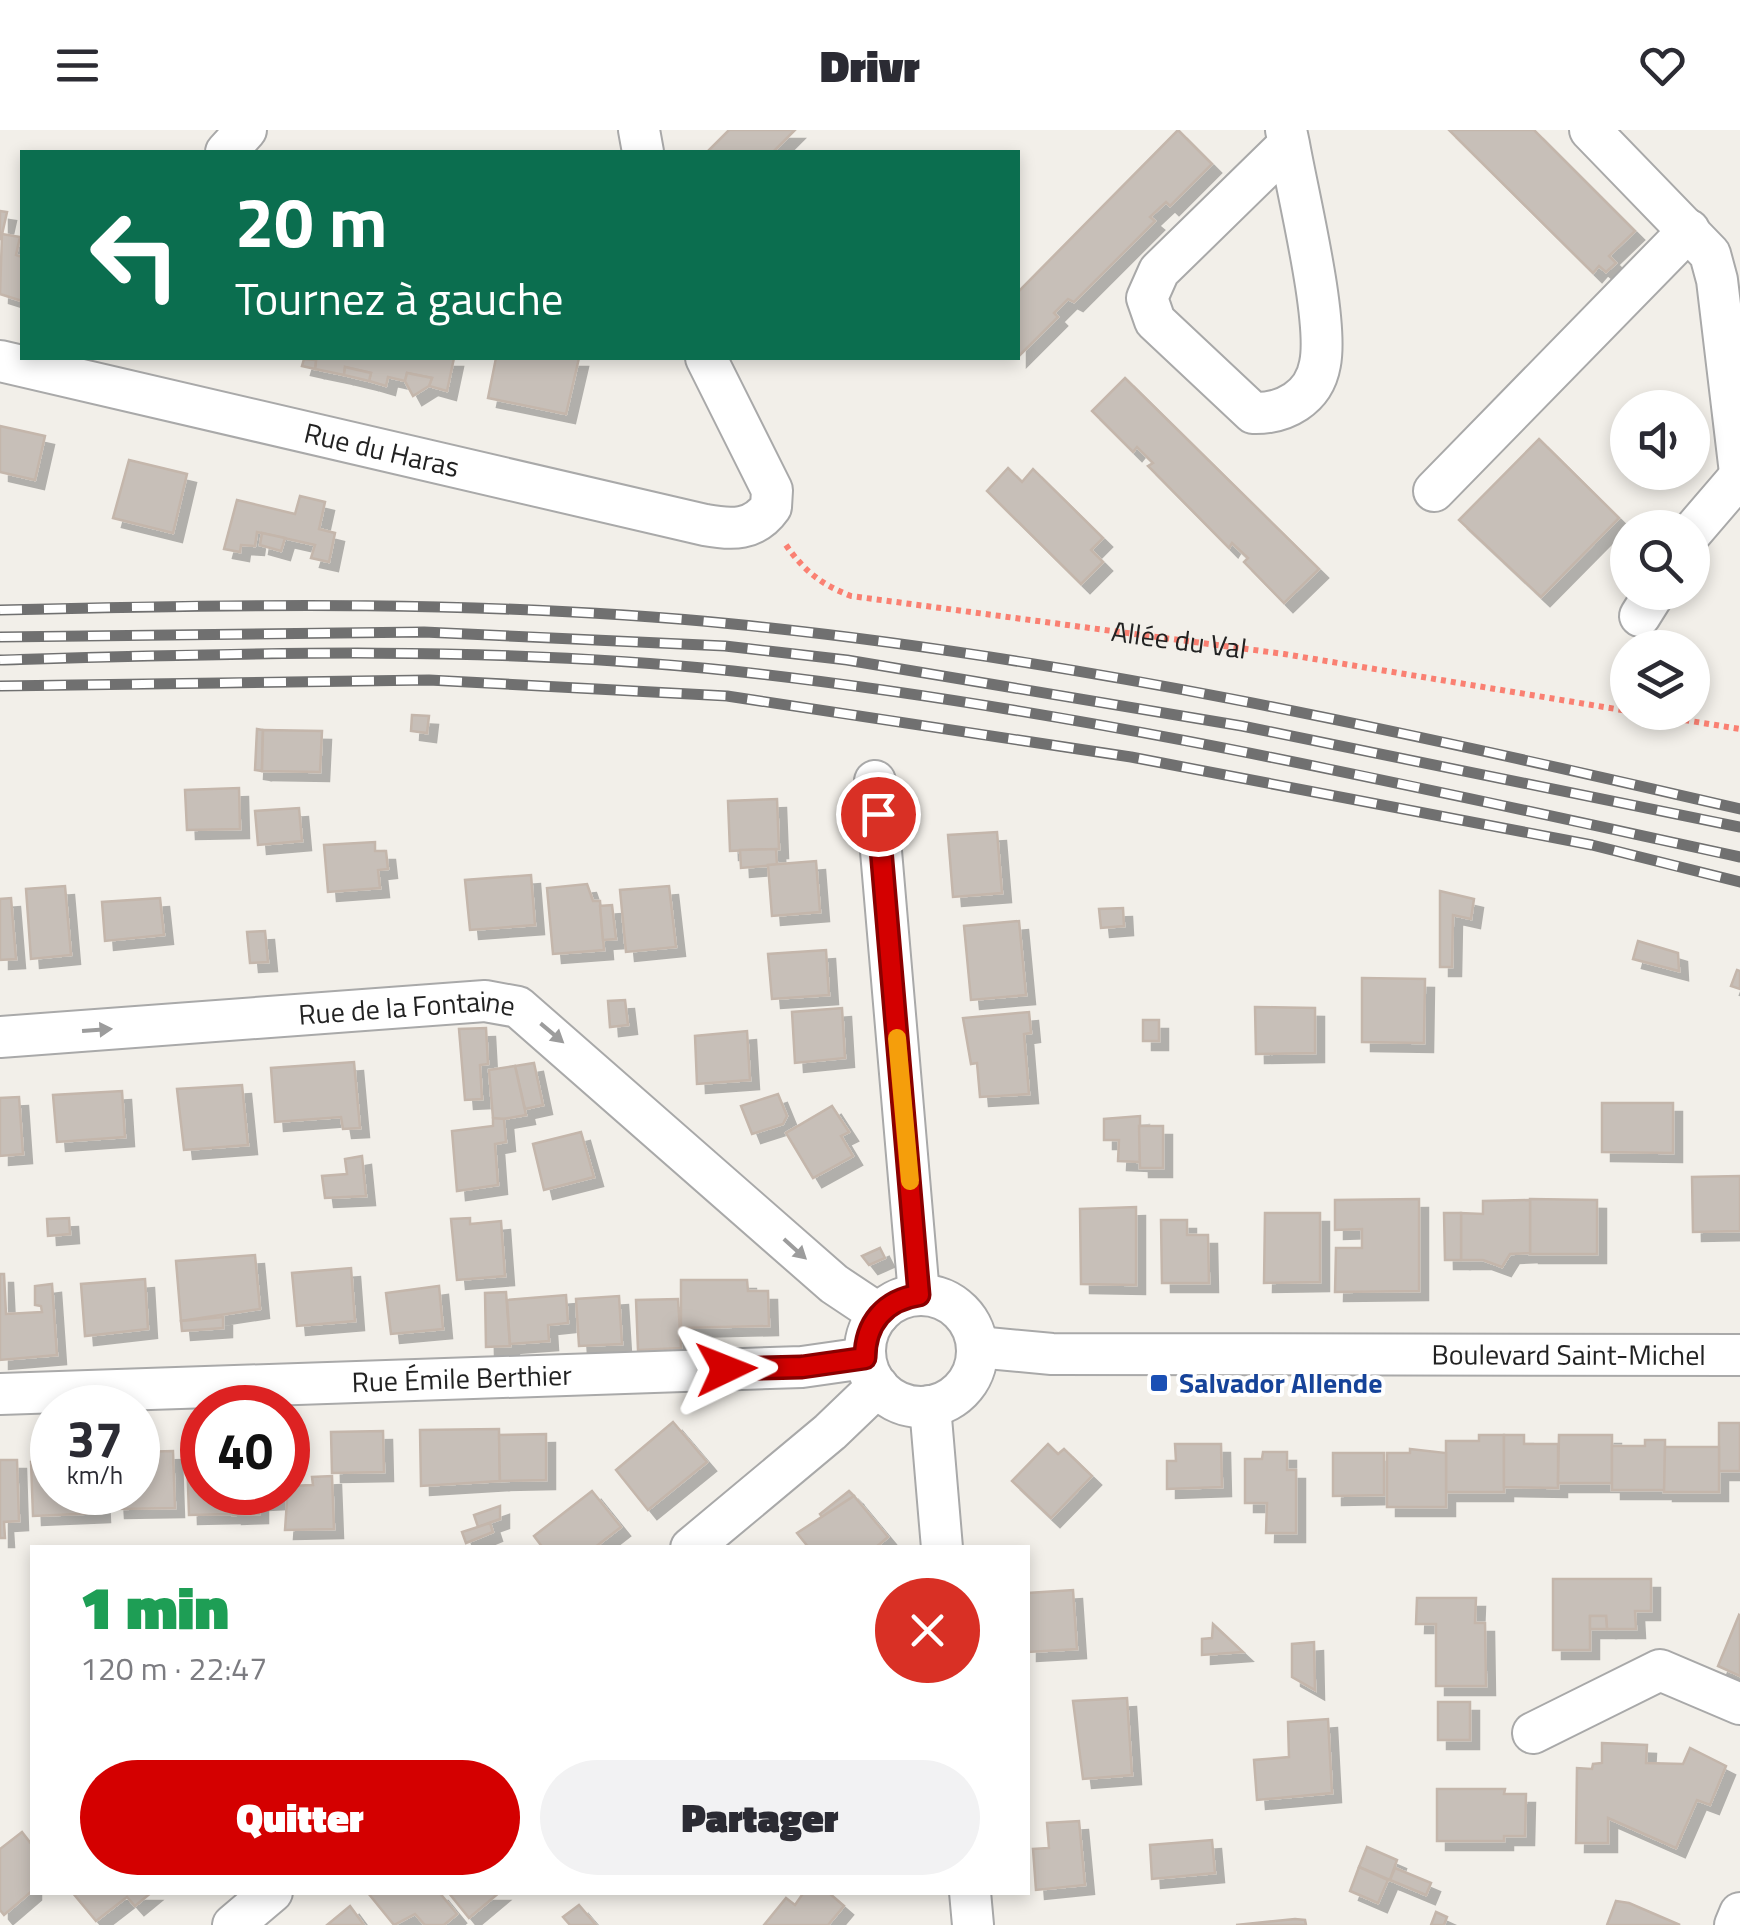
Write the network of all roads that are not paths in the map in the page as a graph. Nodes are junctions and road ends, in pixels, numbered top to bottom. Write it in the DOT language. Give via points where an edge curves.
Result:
graph roads {
  1 [pos="246,130"];
  2 [pos="1590,130"];
  3 [pos="1288,137"];
  4 [pos="228,150"];
  5 [pos="1689,230"];
  6 [pos="707,360"];
  7 [pos="0,361"];
  8 [pos="124,374"];
  9 [pos="1740,475"];
  10 [pos="1434,491"];
  11 [pos="1710,511"];
  12 [pos="875,781"];
  13 [pos="0,1037"];
  14 [pos="919,1295"];
  15 [pos="879,1314"];
  16 [pos="977,1347"];
  17 [pos="1740,1355"];
  18 [pos="872,1372"];
  19 [pos="0,1394"];
  20 [pos="930,1406"];
  21 [pos="695,1545"];
  22 [pos="942,1545"];
  23 [pos="1740,1704"];
  24 [pos="1533,1732"];
  25 [pos="268,1895"];
  26 [pos="970,1895"];
  27 [pos="1740,1913"];
  28 [pos="233,1925"];
  29 [pos="973,1925"];
  30 [pos="1735,1925"];
  1 -- 4 [label="street"];
  2 -- 5 [label="street"];
  3 -- 3 [label="street" via="1158,272 1148,298 1155,321 1253,413 1288,409 1313,384 1320,366 1320,328"];
  5 -- 9 [label="street" via="1710,254 1718,280"];
  5 -- 10 [label="street"];
  6 -- 8 [label="street, Rue du Haras" via="772,490 771,507 750,526 705,526"];
  7 -- 8 [label="street, Rue du Haras"];
  9 -- 11 [label="street"];
  12 -- 14 [label="street"];
  13 -- 15 [label="street, Rue de la Fontaine, one-way" via="485,1001 518,1007 834,1284"];
  14 -- 15 [label="street"];
  14 -- 16 [label="street" via="959,1310"];
  15 -- 18 [label="street" via="868,1332"];
  16 -- 17 [label="street, Boulevard Saint-Michel" via="1052,1354"];
  16 -- 20 [label="street" via="965,1386"];
  18 -- 19 [label="street, Rue Émile Berthier" via="802,1367"];
  18 -- 20 [label="street" via="904,1404"];
  18 -- 21 [label="street" via="830,1432"];
  20 -- 22 [label="street"];
  23 -- 24 [label="street" via="1660,1670"];
  25 -- 28 [label="street"];
  26 -- 29 [label="street"];
  27 -- 30 [label="street"];
}
